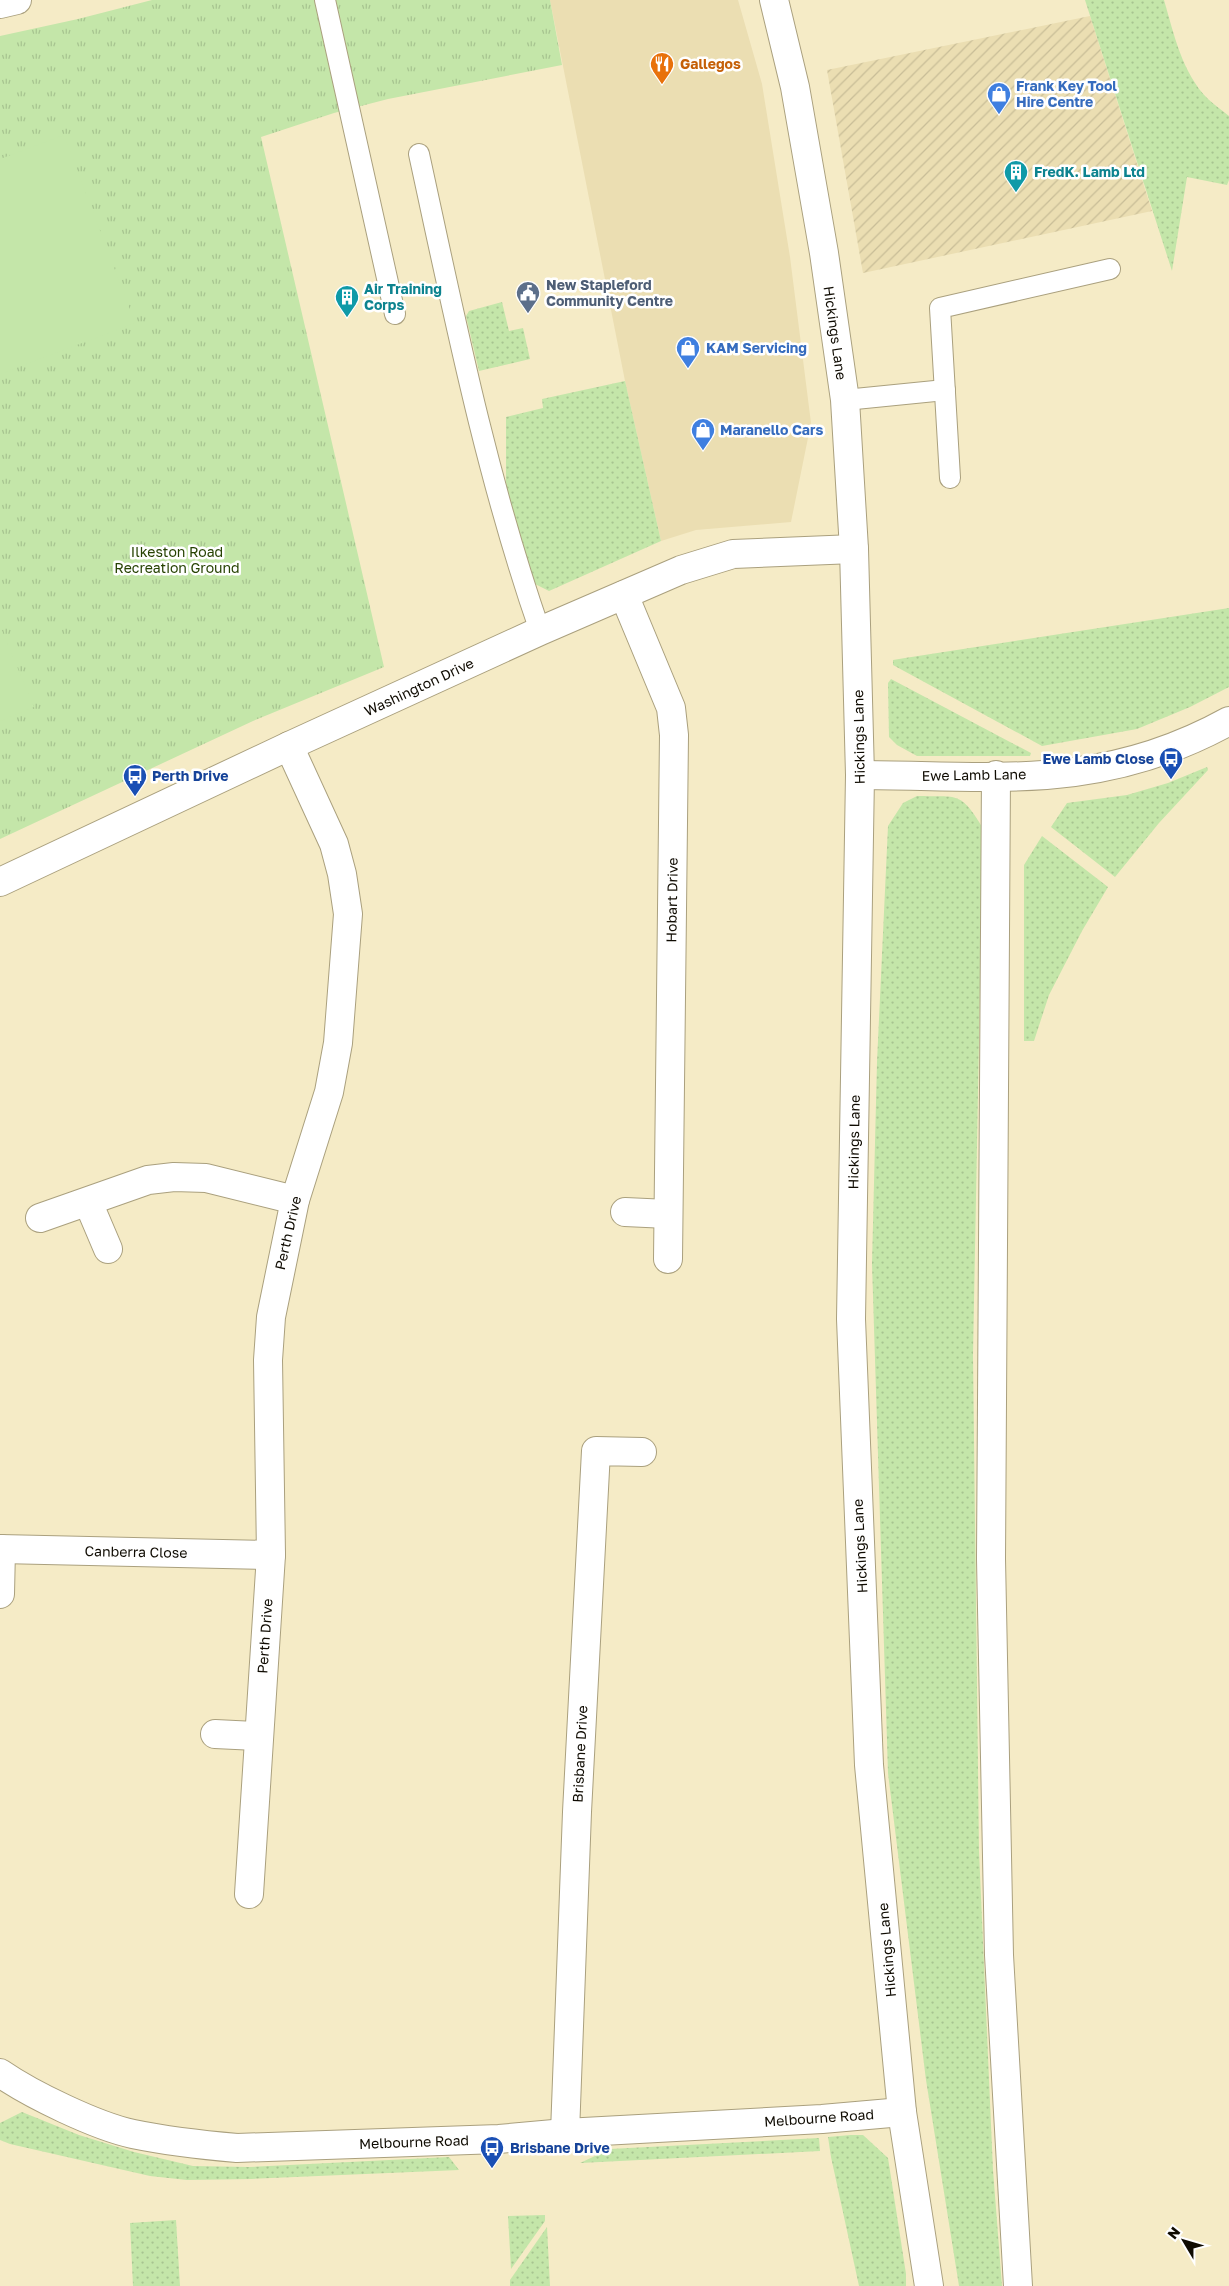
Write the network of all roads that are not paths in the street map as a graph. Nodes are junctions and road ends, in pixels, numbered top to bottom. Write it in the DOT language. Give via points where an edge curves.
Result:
graph roads {
  1 [pos="17,0"];
  2 [pos="325,0"];
  3 [pos="774,0"];
  4 [pos="0,4"];
  5 [pos="419,154"];
  6 [pos="1110,269"];
  7 [pos="395,314"];
  8 [pos="945,390"];
  9 [pos="845,400"];
  10 [pos="950,478"];
  11 [pos="854,549"];
  12 [pos="624,595"];
  13 [pos="540,631"];
  14 [pos="1229,721"];
  15 [pos="289,746"];
  16 [pos="860,775"];
  17 [pos="996,775"];
  18 [pos="0,882"];
  19 [pos="295,1200"];
  20 [pos="88,1202"];
  21 [pos="625,1212"];
  22 [pos="668,1214"];
  23 [pos="40,1218"];
  24 [pos="108,1249"];
  25 [pos="668,1259"];
  26 [pos="642,1452"];
  27 [pos="1,1549"];
  28 [pos="271,1556"];
  29 [pos="0,1594"];
  30 [pos="215,1734"];
  31 [pos="258,1736"];
  32 [pos="249,1894"];
  33 [pos="1,2078"];
  34 [pos="902,2112"];
  35 [pos="566,2133"];
  36 [pos="929,2286"];
  37 [pos="1018,2286"];
  1 -- 4 [label="street"];
  2 -- 7 [label="lane"];
  3 -- 9 [label="street, Hickings Lane" via="796,96 824,253"];
  5 -- 13 [label="lane" via="476,417 524,587"];
  6 -- 8 [label="lane" via="940,308"];
  8 -- 9 [label="lane"];
  8 -- 10 [label="lane"];
  9 -- 11 [label="street, Hickings Lane"];
  11 -- 12 [label="street, Washington Drive" via="733,554 681,570"];
  11 -- 16 [label="street, Hickings Lane"];
  12 -- 13 [label="street, Washington Drive"];
  12 -- 22 [label="street, Hobart Drive" via="671,708 674,735"];
  13 -- 15 [label="street, Washington Drive"];
  14 -- 17 [label="street, Ewe Lamb Lane" via="1205,734 1145,756 1075,772"];
  15 -- 18 [label="street, Washington Drive"];
  15 -- 19 [label="street, Perth Drive" via="334,844 348,914 338,1043 329,1092"];
  16 -- 17 [label="street, Ewe Lamb Lane"];
  16 -- 34 [label="street, Hickings Lane" via="851,1318 853,1391 869,1765"];
  17 -- 37 [label="street" via="991,1559 999,1955"];
  19 -- 20 [label="street" via="206,1178 174,1177 148,1180"];
  19 -- 28 [label="street, Perth Drive" via="274,1298 268,1360"];
  20 -- 23 [label="street"];
  20 -- 24 [label="street"];
  21 -- 22 [label="street"];
  22 -- 25 [label="street, Hobart Drive"];
  26 -- 35 [label="street, Brisbane Drive" via="596,1451 577,1812"];
  27 -- 28 [label="street, Canberra Close"];
  27 -- 29 [label="street, Canberra Close"];
  28 -- 31 [label="street, Perth Drive"];
  30 -- 31 [label="street"];
  31 -- 32 [label="street, Perth Drive"];
  33 -- 35 [label="street, Melbourne Road" via="95,2121 132,2133 196,2144 246,2148 499,2139"];
  34 -- 35 [label="street, Melbourne Road"];
  34 -- 36 [label="street, Hickings Lane"];
}
